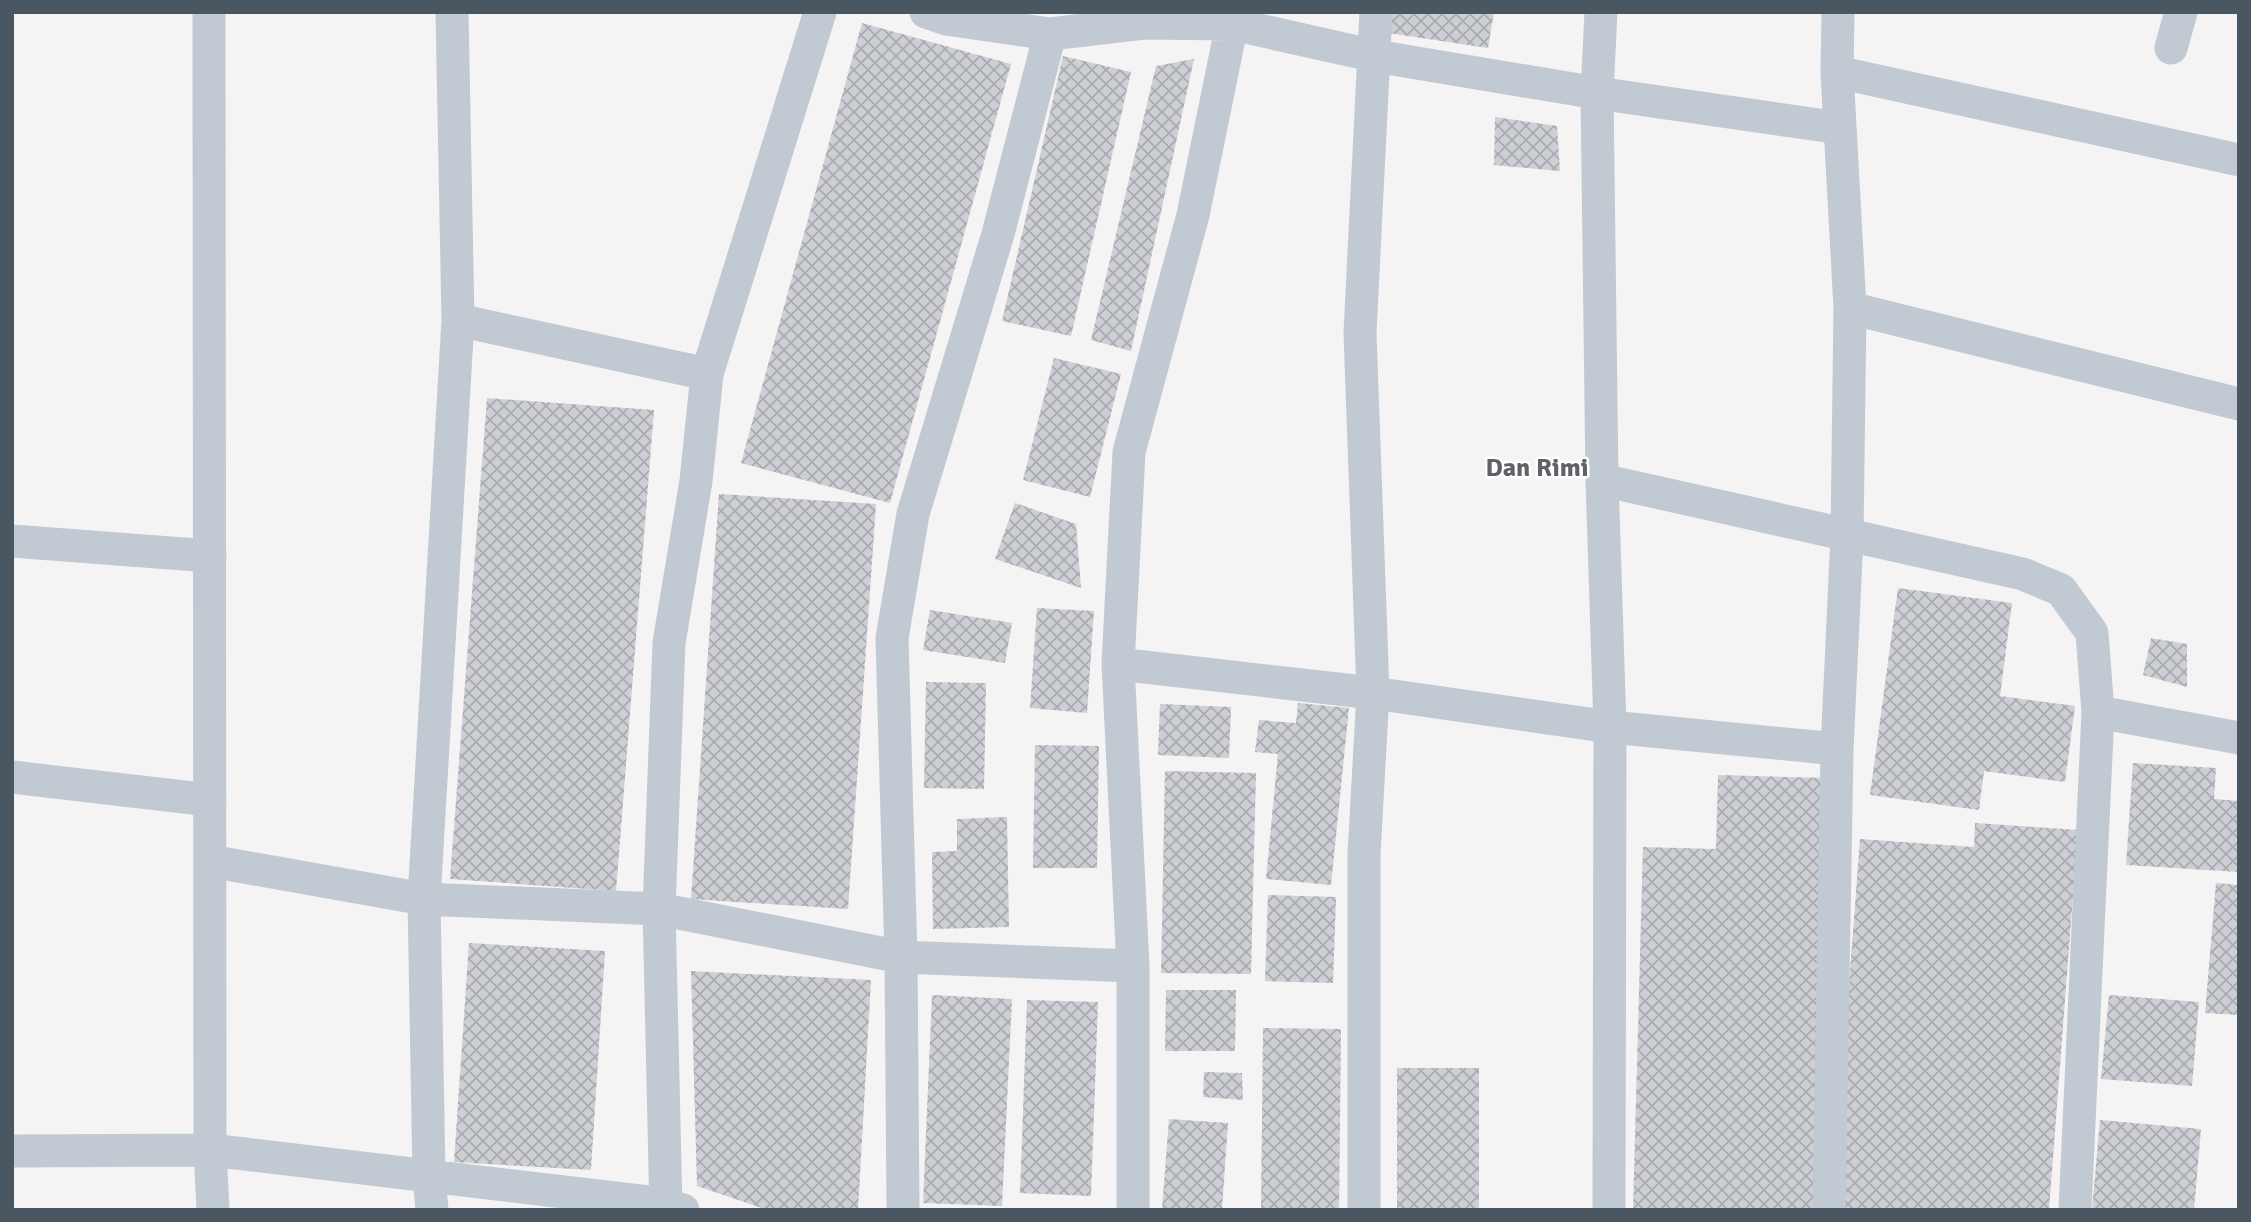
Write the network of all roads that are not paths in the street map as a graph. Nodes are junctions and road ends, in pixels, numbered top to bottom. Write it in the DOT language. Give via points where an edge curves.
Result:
graph roads {
  1 [pos="209,12"];
  2 [pos="452,12"];
  3 [pos="820,12"];
  4 [pos="926,12"];
  5 [pos="1376,12"];
  6 [pos="1601,12"];
  7 [pos="1838,12"];
  8 [pos="2182,12"];
  9 [pos="1144,18"];
  10 [pos="1232,24"];
  11 [pos="1050,34"];
  12 [pos="2171,48"];
  13 [pos="1375,56"];
  14 [pos="1837,72"];
  15 [pos="1597,93"];
  16 [pos="1840,128"];
  17 [pos="2239,160"];
  18 [pos="1850,308"];
  19 [pos="458,320"];
  20 [pos="707,374"];
  21 [pos="2239,404"];
  22 [pos="1602,480"];
  23 [pos="1847,536"];
  24 [pos="12,541"];
  25 [pos="210,556"];
  26 [pos="1118,664"];
  27 [pos="1373,693"];
  28 [pos="2098,712"];
  29 [pos="1610,727"];
  30 [pos="2239,738"];
  31 [pos="1837,749"];
  32 [pos="12,778"];
  33 [pos="210,800"];
  34 [pos="210,861"];
  35 [pos="424,899"];
  36 [pos="659,909"];
  37 [pos="901,957"];
  38 [pos="1133,966"];
  39 [pos="210,1150"];
  40 [pos="12,1151"];
  41 [pos="429,1175"];
  42 [pos="672,1208"];
  43 [pos="214,1210"];
  44 [pos="432,1210"];
  45 [pos="903,1210"];
  46 [pos="1133,1210"];
  47 [pos="1364,1210"];
  48 [pos="1609,1210"];
  49 [pos="1829,1210"];
  50 [pos="2076,1210"];
  1 -- 25 [label="street"];
  2 -- 19 [label="street"];
  3 -- 20 [label="street"];
  4 -- 11 [label="street"];
  5 -- 13 [label="street"];
  6 -- 15 [label="street"];
  7 -- 14 [label="street"];
  8 -- 12 [label="street"];
  9 -- 10 [label="street"];
  9 -- 11 [label="street"];
  10 -- 13 [label="street"];
  10 -- 26 [label="street" via="1193,215 1129,452"];
  11 -- 37 [label="street" via="998,234 913,514 892,638"];
  13 -- 15 [label="street"];
  13 -- 27 [label="street" via="1360,333"];
  14 -- 16 [label="street"];
  14 -- 17 [label="street"];
  15 -- 16 [label="street"];
  15 -- 22 [label="street"];
  16 -- 18 [label="street"];
  18 -- 21 [label="street"];
  18 -- 23 [label="street"];
  19 -- 20 [label="street"];
  19 -- 35 [label="street"];
  20 -- 36 [label="street" via="696,481 669,643"];
  22 -- 23 [label="street"];
  22 -- 29 [label="street"];
  23 -- 28 [label="street" via="2024,574 2061,590 2092,633"];
  23 -- 31 [label="street"];
  24 -- 25 [label="street"];
  25 -- 33 [label="street"];
  26 -- 27 [label="street"];
  26 -- 38 [label="street"];
  27 -- 29 [label="street"];
  27 -- 47 [label="street" via="1364,854"];
  28 -- 30 [label="street"];
  28 -- 50 [label="street"];
  29 -- 31 [label="street"];
  29 -- 48 [label="street"];
  31 -- 49 [label="street"];
  32 -- 33 [label="street"];
  33 -- 34 [label="street"];
  34 -- 35 [label="street"];
  34 -- 39 [label="street"];
  35 -- 36 [label="street"];
  35 -- 41 [label="street"];
  36 -- 37 [label="street"];
  36 -- 42 [label="street"];
  37 -- 38 [label="street"];
  37 -- 45 [label="street"];
  38 -- 46 [label="street"];
  39 -- 40 [label="street"];
  39 -- 41 [label="street"];
  39 -- 43 [label="street"];
  41 -- 42 [label="street"];
  41 -- 44 [label="street"];
}
